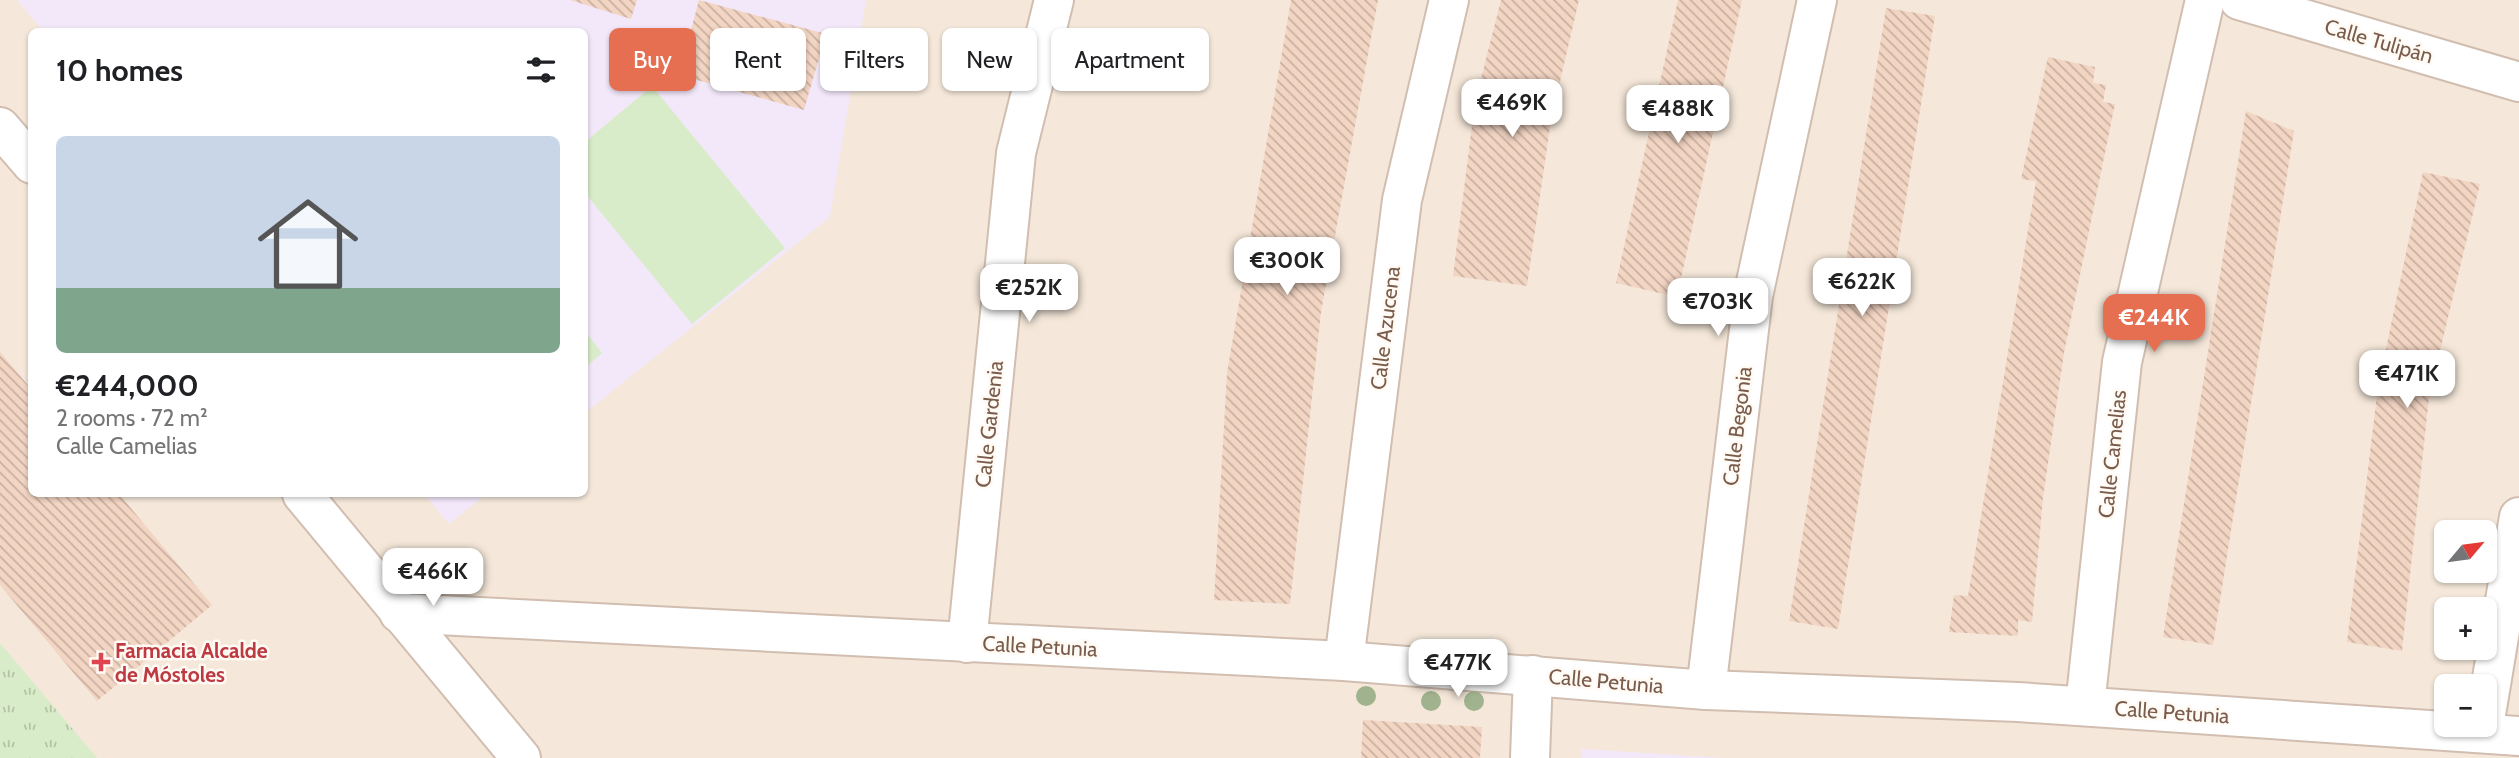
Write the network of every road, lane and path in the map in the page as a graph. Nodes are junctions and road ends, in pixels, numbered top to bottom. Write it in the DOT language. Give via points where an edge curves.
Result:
graph roads {
  1 [pos="1054,0"];
  2 [pos="1449,0"];
  3 [pos="1817,0"];
  4 [pos="2205,0"];
  5 [pos="2239,0"];
  6 [pos="2519,82"];
  7 [pos="0,127"];
  8 [pos="28,159"];
  9 [pos="304,497"];
  10 [pos="2519,517"];
  11 [pos="399,613"];
  12 [pos="967,643"];
  13 [pos="1343,661"];
  14 [pos="1534,675"];
  15 [pos="2497,688"];
  16 [pos="1706,690"];
  17 [pos="2085,706"];
  18 [pos="2434,730"];
  19 [pos="521,758"];
  20 [pos="1530,758"];
  1 -- 12 [label="street, Calle Gardenia" via="1016,153"];
  2 -- 13 [label="street, Calle Azucena" via="1402,200"];
  3 -- 16 [label="street, Calle Begonia" via="1753,296"];
  4 -- 17 [label="street, Calle Camelias" via="2122,362"];
  5 -- 6 [label="street, Calle Tulipán"];
  7 -- 8 [label="street"];
  9 -- 11 [label="street"];
  10 -- 15 [label="street"];
  11 -- 12 [label="street, Calle Petunia"];
  11 -- 19 [label="street"];
  12 -- 13 [label="street, Calle Petunia"];
  13 -- 14 [label="street, Calle Petunia"];
  14 -- 16 [label="street, Calle Petunia"];
  14 -- 20 [label="street"];
  16 -- 17 [label="street, Calle Petunia"];
  17 -- 18 [label="street, Calle Petunia"];
}
